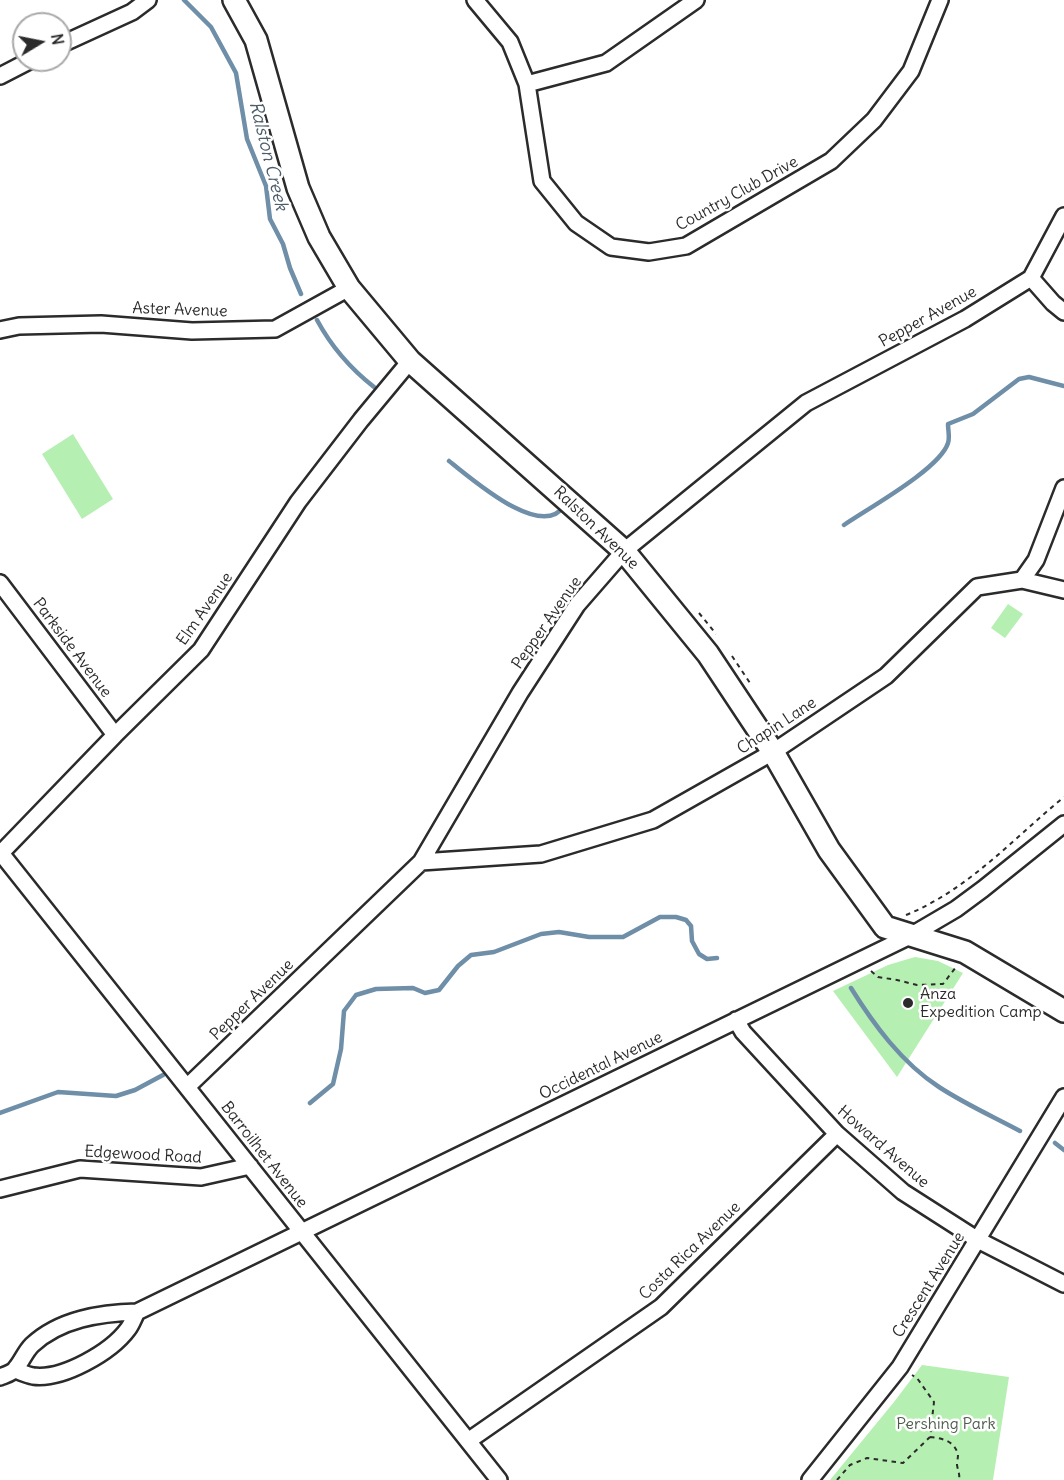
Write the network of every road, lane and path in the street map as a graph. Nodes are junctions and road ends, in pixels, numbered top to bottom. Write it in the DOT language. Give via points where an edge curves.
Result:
graph roads {
  1 [pos="148,0"];
  2 [pos="234,0"];
  3 [pos="476,0"];
  4 [pos="696,0"];
  5 [pos="940,0"];
  6 [pos="72,40"];
  7 [pos="527,84"];
  8 [pos="1064,216"];
  9 [pos="1031,278"];
  10 [pos="348,288"];
  11 [pos="1064,312"];
  12 [pos="0,330"];
  13 [pos="410,361"];
  14 [pos="1064,488"];
  15 [pos="624,551"];
  16 [pos="1022,580"];
  17 [pos="0,583"];
  18 [pos="1064,590"];
  19 [pos="696,609"];
  20 [pos="717,635"];
  21 [pos="731,654"];
  22 [pos="755,692"];
  23 [pos="115,735"];
  24 [pos="773,753"];
  25 [pos="1064,797"];
  26 [pos="1064,824"];
  27 [pos="1,853"];
  28 [pos="421,862"];
  29 [pos="900,915"];
  30 [pos="910,936"];
  31 [pos="965,952"];
  32 [pos="860,961"];
  33 [pos="1064,1011"];
  34 [pos="736,1020"];
  35 [pos="187,1087"];
  36 [pos="1064,1098"];
  37 [pos="837,1134"];
  38 [pos="250,1166"];
  39 [pos="0,1189"];
  40 [pos="302,1233"];
  41 [pos="978,1240"];
  42 [pos="1064,1284"];
  43 [pos="137,1312"];
  44 [pos="900,1367"];
  45 [pos="15,1370"];
  46 [pos="0,1377"];
  47 [pos="930,1437"];
  48 [pos="468,1441"];
  49 [pos="497,1480"];
  50 [pos="810,1480"];
  51 [pos="837,1480"];
  52 [pos="959,1480"];
  1 -- 6 [label="street" via="132,12"];
  2 -- 10 [label="street, Ralston Avenue" via="256,40 298,188 319,237"];
  3 -- 7 [label="street, Country Club Drive" via="510,42"];
  4 -- 7 [label="street" via="606,63"];
  5 -- 7 [label="street, Country Club Drive" via="911,71 874,120 831,161 686,246 649,252 611,247 576,223 542,181"];
  8 -- 9 [label="street"];
  9 -- 11 [label="street"];
  9 -- 15 [label="street, Pepper Avenue" via="965,319 806,403"];
  10 -- 12 [label="street, Aster Avenue" via="275,329 192,331 101,324"];
  10 -- 13 [label="street, Ralston Avenue"];
  13 -- 15 [label="street, Ralston Avenue"];
  13 -- 23 [label="street, Elm Avenue" via="298,502 201,650"];
  14 -- 16 [label="street" via="1036,560"];
  15 -- 24 [label="street, Ralston Avenue" via="708,654"];
  15 -- 28 [label="street, Pepper Avenue" via="577,605 520,693"];
  16 -- 18 [label="street"];
  16 -- 24 [label="street, Chapin Lane" via="977,588 886,676"];
  17 -- 23 [label="street, Parkside Avenue"];
  19 -- 20 [label="path"];
  21 -- 22 [label="path"];
  23 -- 27 [label="street, Elm Avenue"];
  24 -- 28 [label="street, Chapin Lane" via="653,820 541,854"];
  24 -- 30 [label="street, Ralston Avenue" via="829,850 885,927"];
  25 -- 29 [label="path" via="976,873 936,901"];
  26 -- 30 [label="street, Occidental Avenue" via="956,909"];
  27 -- 35 [label="street, Barroilhet Avenue"];
  28 -- 35 [label="street, Pepper Avenue"];
  30 -- 31 [label="street, Ralston Avenue"];
  30 -- 32 [label="street, Occidental Avenue"];
  31 -- 32 [label="path" via="943,984 916,985 878,977"];
  31 -- 33 [label="street, Ralston Avenue"];
  32 -- 34 [label="street, Occidental Avenue"];
  34 -- 37 [label="street, Howard Avenue"];
  34 -- 40 [label="street, Occidental Avenue"];
  35 -- 38 [label="street, Barroilhet Avenue"];
  36 -- 41 [label="street, Crescent Avenue"];
  37 -- 41 [label="street, Howard Avenue" via="903,1192"];
  37 -- 48 [label="street, Costa Rica Avenue" via="661,1307"];
  38 -- 39 [label="street, Edgewood Road" via="201,1178 80,1168"];
  38 -- 40 [label="street, Barroilhet Avenue"];
  40 -- 43 [label="street, Occidental Avenue"];
  40 -- 48 [label="street, Barroilhet Avenue"];
  41 -- 42 [label="street, Howard Avenue"];
  41 -- 44 [label="street, Crescent Avenue"];
  43 -- 45 [label="street, Occidental Avenue" via="97,1315 60,1326 33,1344"];
  43 -- 45 [label="street" via="119,1339 68,1371 33,1376"];
  44 -- 47 [label="path" via="916,1378 934,1402"];
  44 -- 50 [label="street, Crescent Avenue"];
  45 -- 46 [label="street"];
  47 -- 51 [label="path" via="903,1462 867,1458 850,1465"];
  47 -- 52 [label="path" via="943,1438 954,1445"];
  48 -- 49 [label="street, Barroilhet Avenue"];
}
